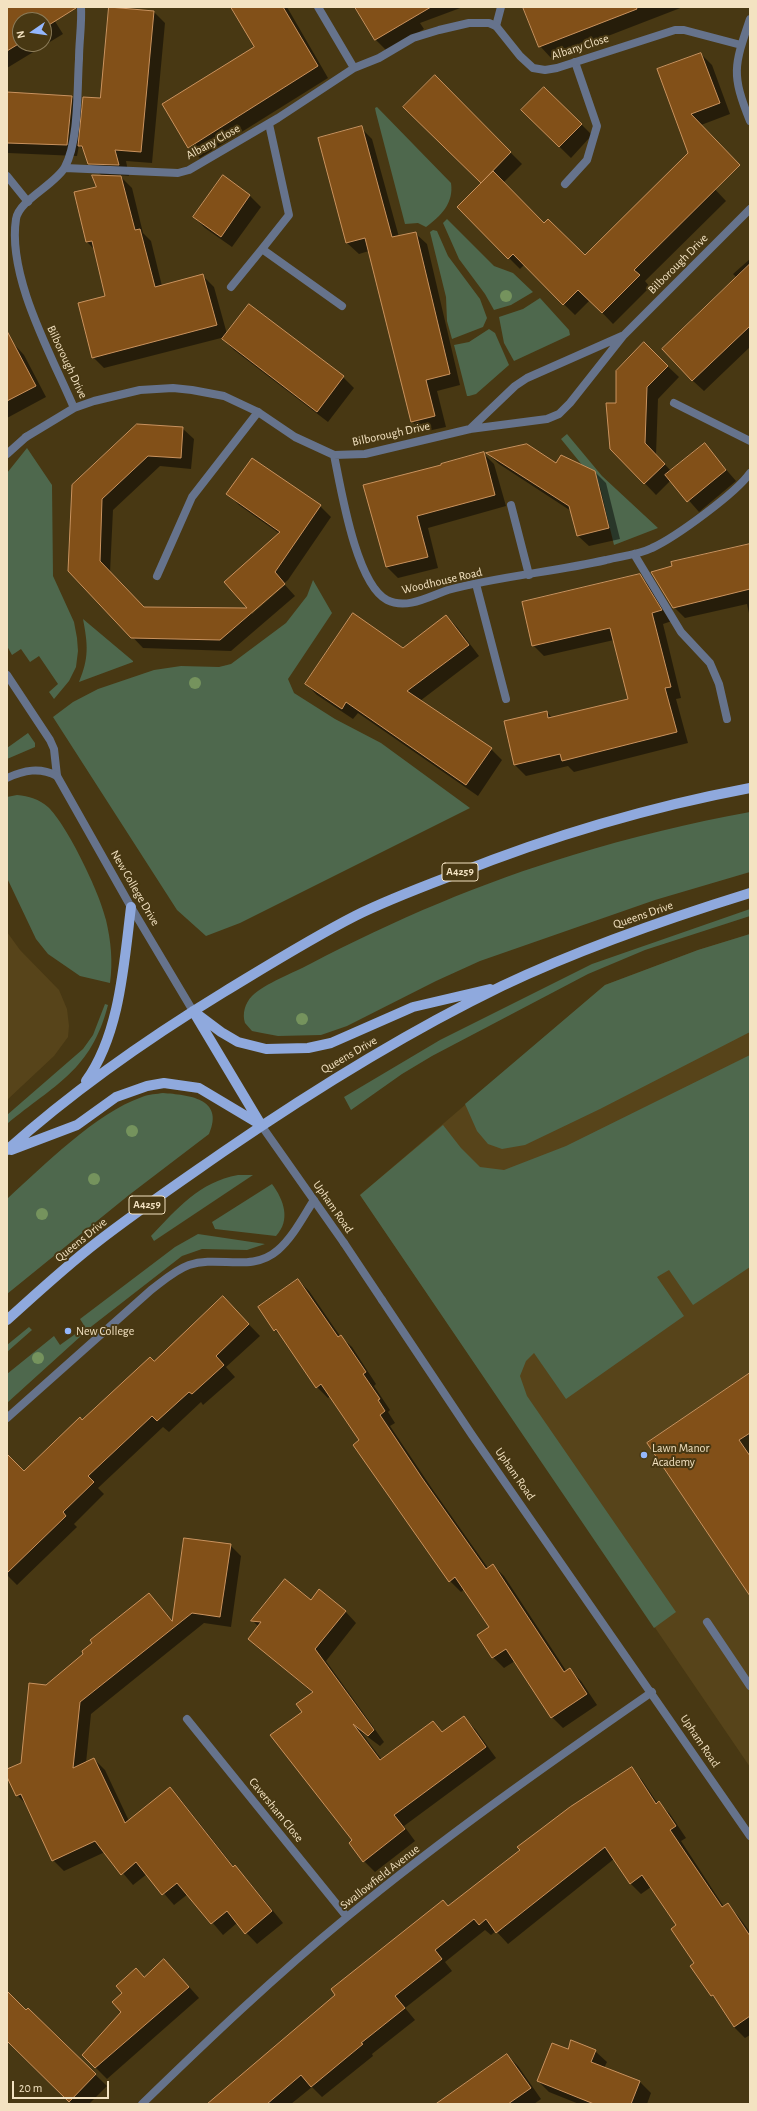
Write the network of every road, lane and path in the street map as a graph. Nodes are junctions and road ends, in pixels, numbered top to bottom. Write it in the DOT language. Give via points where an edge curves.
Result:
graph roads {
  1 [pos="81,7"];
  2 [pos="318,7"];
  3 [pos="501,7"];
  4 [pos="750,19"];
  5 [pos="496,26"];
  6 [pos="741,45"];
  7 [pos="575,62"];
  8 [pos="354,68"];
  9 [pos="750,121"];
  10 [pos="269,124"];
  11 [pos="65,168"];
  12 [pos="7,176"];
  13 [pos="565,184"];
  14 [pos="28,202"];
  15 [pos="750,209"];
  16 [pos="262,249"];
  17 [pos="230,287"];
  18 [pos="342,306"];
  19 [pos="623,336"];
  20 [pos="674,403"];
  21 [pos="74,408"];
  22 [pos="258,412"];
  23 [pos="470,429"];
  24 [pos="750,440"];
  25 [pos="7,454"];
  26 [pos="334,456"];
  27 [pos="750,473"];
  28 [pos="511,505"];
  29 [pos="634,554"];
  30 [pos="529,575"];
  31 [pos="158,576"];
  32 [pos="476,584"];
  33 [pos="7,675"];
  34 [pos="506,699"];
  35 [pos="727,719"];
  36 [pos="57,776"];
  37 [pos="7,778"];
  38 [pos="750,788"];
  39 [pos="750,893"];
  40 [pos="131,907"];
  41 [pos="502,986"];
  42 [pos="193,1011"];
  43 [pos="79,1090"];
  44 [pos="261,1126"];
  45 [pos="7,1151"];
  46 [pos="314,1200"];
  47 [pos="7,1320"];
  48 [pos="7,1418"];
  49 [pos="707,1622"];
  50 [pos="750,1686"];
  51 [pos="652,1692"];
  52 [pos="187,1719"];
  53 [pos="750,1836"];
  54 [pos="347,1917"];
  55 [pos="142,2104"];
  1 -- 11 [label="street" via="73,140"];
  2 -- 8 [label="street"];
  3 -- 5 [label="street"];
  4 -- 6 [label="street"];
  5 -- 7 [label="street, Albany Close" via="533,68 545,70"];
  5 -- 8 [label="street, Albany Close" via="489,23 469,23 434,31 412,38 379,58"];
  6 -- 7 [label="street, Albany Close" via="675,30"];
  6 -- 9 [label="street" via="736,65 736,82"];
  7 -- 13 [label="street" via="597,126 586,160"];
  8 -- 10 [label="street, Albany Close"];
  10 -- 11 [label="street, Albany Close" via="201,164 178,173"];
  10 -- 16 [label="street" via="289,215"];
  11 -- 14 [label="street, Bilborough Drive"];
  12 -- 14 [label="street"];
  14 -- 21 [label="street, Bilborough Drive" via="16,217 17,249 22,280 44,342"];
  15 -- 19 [label="street, Bilborough Drive"];
  16 -- 17 [label="street"];
  16 -- 18 [label="street"];
  19 -- 23 [label="street, Bilborough Drive" via="527,378"];
  19 -- 23 [label="street, Bilborough Drive" via="570,403 558,414 534,421"];
  20 -- 24 [label="street"];
  21 -- 22 [label="street, Bilborough Drive" via="140,390 173,388 224,396"];
  21 -- 25 [label="street" via="26,437"];
  22 -- 26 [label="street, Bilborough Drive" via="294,437"];
  22 -- 31 [label="street" via="192,497"];
  23 -- 26 [label="street, Bilborough Drive" via="365,454"];
  26 -- 32 [label="street, Woodhouse Road" via="356,550 380,595 388,600 405,603"];
  27 -- 29 [label="street, Woodhouse Road" via="737,488 671,537 652,548"];
  28 -- 30 [label="street"];
  29 -- 30 [label="street, Woodhouse Road"];
  29 -- 35 [label="street" via="681,632 710,663 719,684"];
  30 -- 32 [label="street, Woodhouse Road"];
  32 -- 34 [label="street"];
  33 -- 36 [label="street, New College Drive" via="50,740"];
  36 -- 37 [label="street" via="48,771 35,770 24,771"];
  36 -- 40 [label="street, New College Drive"];
  38 -- 42 [label="main road, A4259" via="641,812 589,827 509,853 433,882 356,915"];
  39 -- 41 [label="main road, Queens Drive / A4259" via="624,935"];
  40 -- 42 [label="street, New College Drive"];
  40 -- 43 [label="main road" via="117,1008 94,1071"];
  41 -- 42 [label="main road" via="413,1007 330,1043 308,1048 266,1048 238,1042"];
  41 -- 44 [label="main road, Queens Drive / A4259" via="390,1047"];
  42 -- 43 [label="main road, A4259" via="143,1043"];
  42 -- 44 [label="main road"];
  43 -- 45 [label="main road, A4259" via="38,1122"];
  44 -- 45 [label="main road" via="199,1088 164,1083 142,1087 116,1097 77,1125"];
  44 -- 46 [label="street, Upham Road"];
  44 -- 47 [label="main road, Queens Drive / A4259" via="95,1244"];
  46 -- 48 [label="street" via="291,1235 278,1250 266,1257 255,1262 189,1265 169,1277 151,1290"];
  46 -- 51 [label="street, Upham Road" via="472,1435"];
  49 -- 50 [label="street"];
  51 -- 53 [label="street, Upham Road"];
  51 -- 54 [label="street, Swallowfield Avenue" via="518,1786"];
  52 -- 54 [label="street, Caversham Close"];
  54 -- 55 [label="street, Swallowfield Avenue" via="260,1993"];
}
